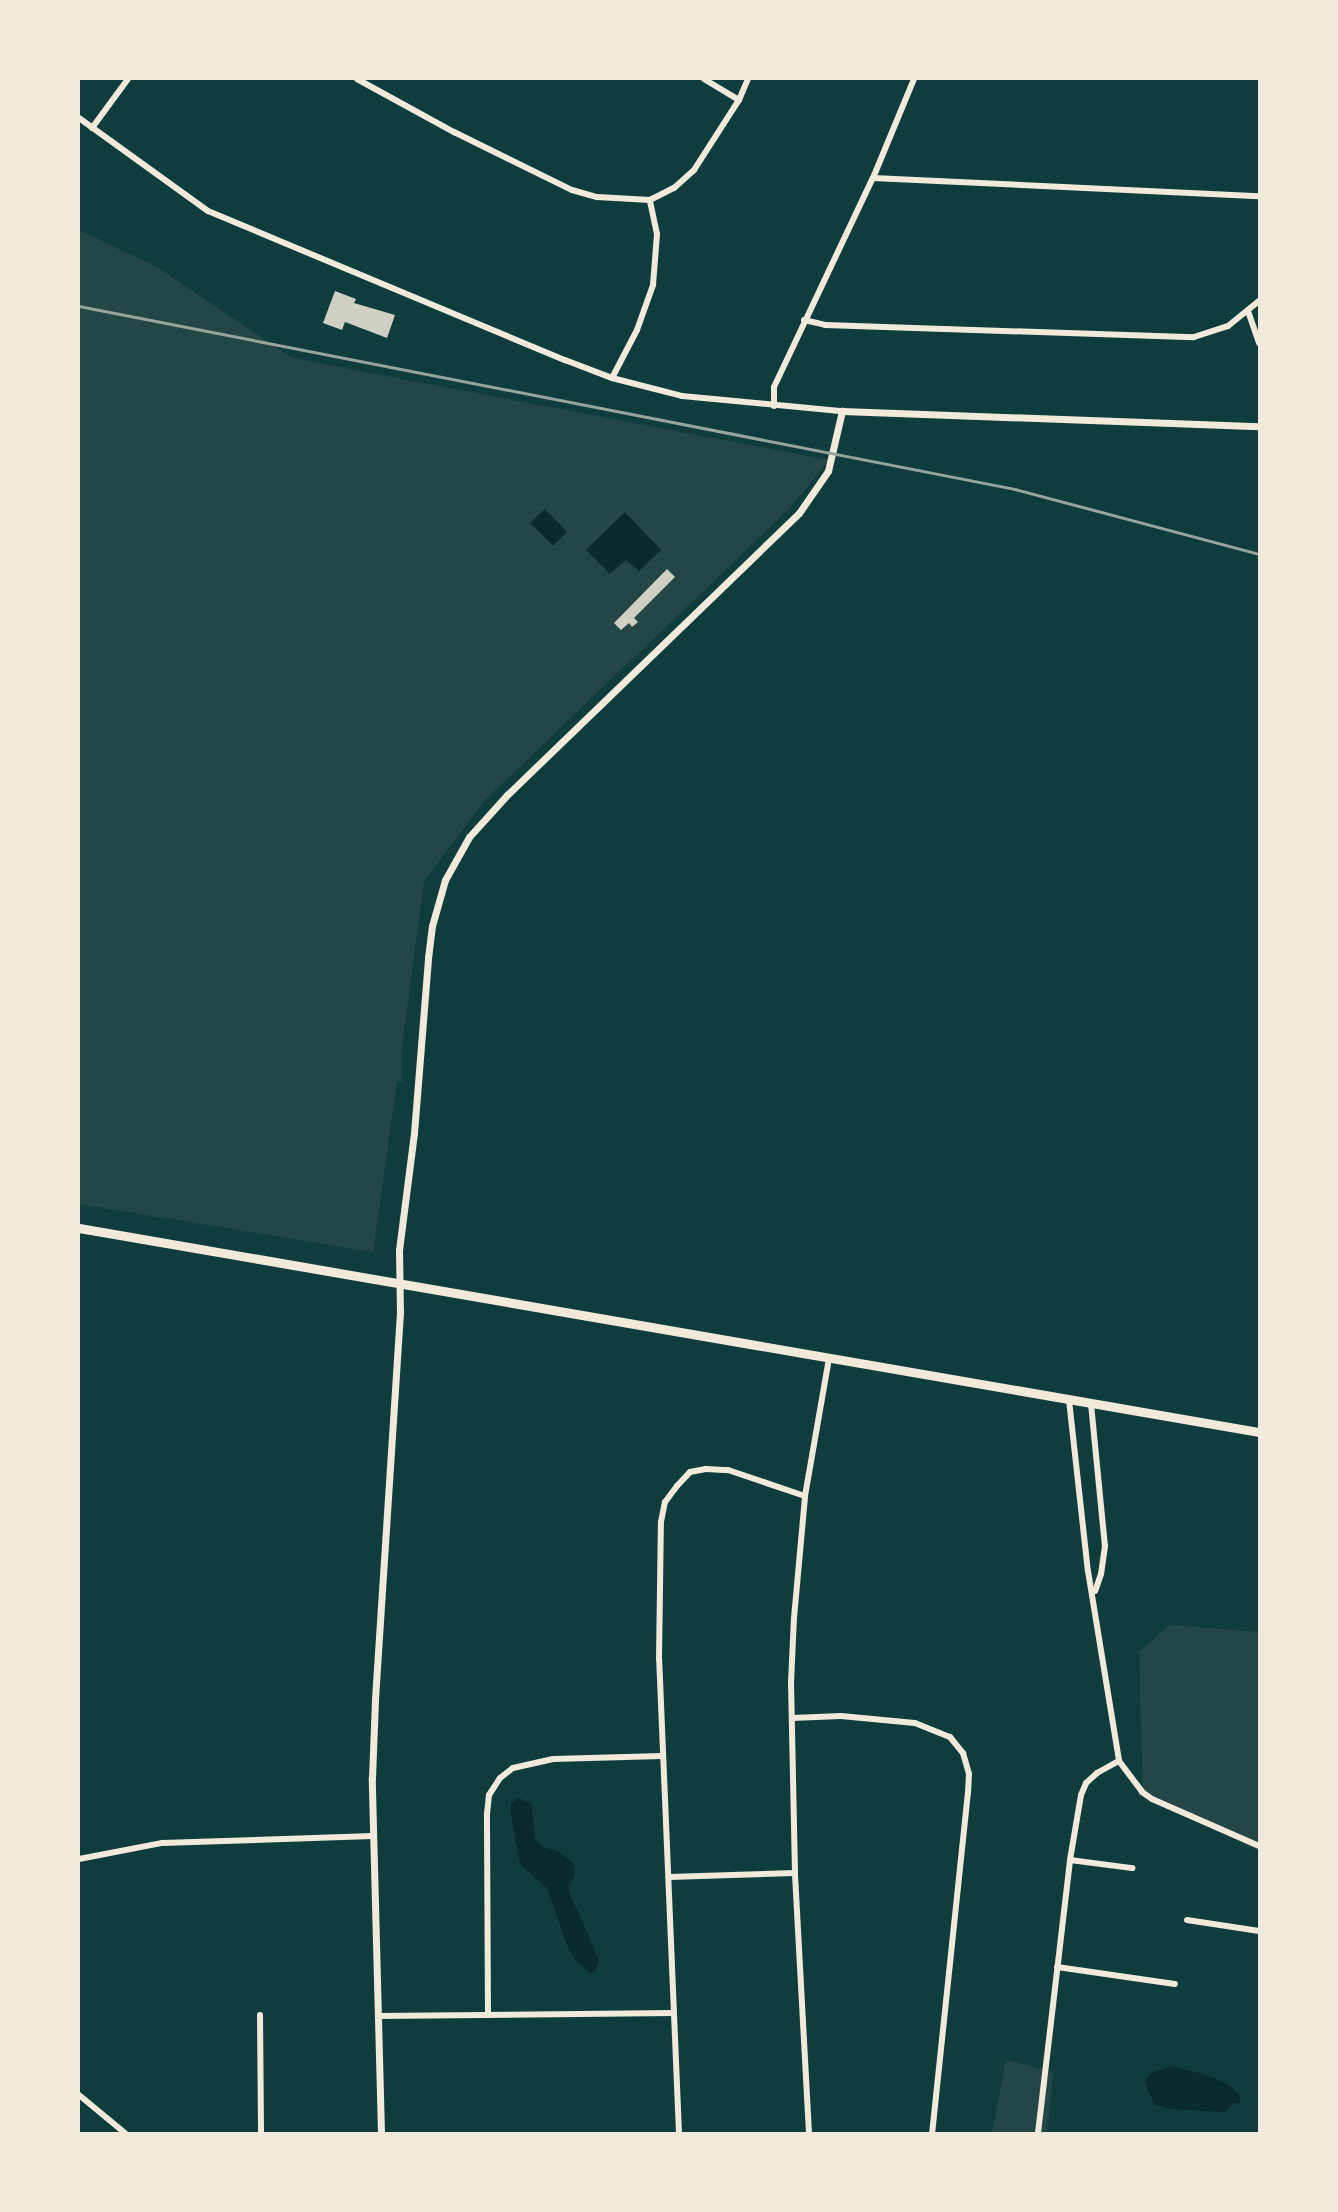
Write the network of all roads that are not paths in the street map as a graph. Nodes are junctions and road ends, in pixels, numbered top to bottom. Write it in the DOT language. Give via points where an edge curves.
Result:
graph roads {
  1 [pos="128,79"];
  2 [pos="357,79"];
  3 [pos="704,79"];
  4 [pos="748,79"];
  5 [pos="915,79"];
  6 [pos="739,100"];
  7 [pos="79,118"];
  8 [pos="92,128"];
  9 [pos="873,178"];
  10 [pos="1259,196"];
  11 [pos="650,200"];
  12 [pos="1259,301"];
  13 [pos="1248,311"];
  14 [pos="804,320"];
  15 [pos="1259,343"];
  16 [pos="612,378"];
  17 [pos="774,407"];
  18 [pos="842,411"];
  19 [pos="1259,426"];
  20 [pos="79,1227"];
  21 [pos="398,1283"];
  22 [pos="829,1359"];
  23 [pos="1069,1400"];
  24 [pos="1091,1404"];
  25 [pos="1259,1432"];
  26 [pos="805,1496"];
  27 [pos="1094,1593"];
  28 [pos="792,1718"];
  29 [pos="662,1756"];
  30 [pos="1119,1761"];
  31 [pos="373,1836"];
  32 [pos="1259,1846"];
  33 [pos="79,1859"];
  34 [pos="1070,1860"];
  35 [pos="1132,1868"];
  36 [pos="795,1872"];
  37 [pos="669,1877"];
  38 [pos="1187,1920"];
  39 [pos="1259,1931"];
  40 [pos="1057,1966"];
  41 [pos="1175,1984"];
  42 [pos="674,2013"];
  43 [pos="260,2015"];
  44 [pos="488,2015"];
  45 [pos="379,2017"];
  46 [pos="79,2095"];
  47 [pos="125,2133"];
  48 [pos="261,2133"];
  49 [pos="381,2133"];
  50 [pos="679,2133"];
  51 [pos="809,2133"];
  52 [pos="932,2133"];
  53 [pos="1038,2133"];
  1 -- 8 [label="street"];
  2 -- 11 [label="street" via="572,190 597,197"];
  3 -- 6 [label="street"];
  4 -- 6 [label="street"];
  5 -- 9 [label="street"];
  6 -- 11 [label="street" via="694,170 674,188"];
  7 -- 8 [label="street"];
  8 -- 16 [label="street" via="208,211"];
  9 -- 10 [label="street"];
  9 -- 14 [label="street"];
  11 -- 16 [label="street" via="657,234 653,285"];
  12 -- 13 [label="street"];
  13 -- 14 [label="street" via="1228,327 1194,337 825,325"];
  13 -- 15 [label="street"];
  14 -- 17 [label="street" via="774,387"];
  16 -- 17 [label="street" via="682,396"];
  17 -- 18 [label="street"];
  18 -- 19 [label="street"];
  18 -- 21 [label="street" via="828,471 799,513 507,795 469,837 445,880 428,958"];
  20 -- 21 [label="main road"];
  21 -- 22 [label="main road"];
  21 -- 31 [label="street" via="400,1313 374,1699"];
  22 -- 23 [label="main road"];
  22 -- 26 [label="street"];
  23 -- 24 [label="main road"];
  23 -- 27 [label="street"];
  24 -- 25 [label="main road"];
  24 -- 27 [label="street" via="1105,1546"];
  26 -- 28 [label="street" via="794,1618"];
  26 -- 29 [label="street" via="728,1470 706,1469 690,1472 666,1502 661,1522 660,1584"];
  27 -- 30 [label="street"];
  28 -- 36 [label="street"];
  28 -- 52 [label="street" via="841,1716 915,1723 950,1737 963,1753 968,1792"];
  29 -- 37 [label="street"];
  29 -- 44 [label="street" via="553,1759 513,1768 499,1778 489,1795 487,1814"];
  30 -- 32 [label="street" via="1153,1800"];
  30 -- 34 [label="street" via="1086,1783"];
  31 -- 33 [label="street" via="162,1843"];
  31 -- 45 [label="street"];
  34 -- 35 [label="street"];
  34 -- 40 [label="street"];
  36 -- 37 [label="street"];
  36 -- 51 [label="street"];
  37 -- 42 [label="street"];
  38 -- 39 [label="street"];
  40 -- 41 [label="street"];
  40 -- 53 [label="street"];
  42 -- 44 [label="street"];
  42 -- 50 [label="street"];
  43 -- 48 [label="street"];
  44 -- 45 [label="street"];
  45 -- 49 [label="street"];
  46 -- 47 [label="street"];
}
